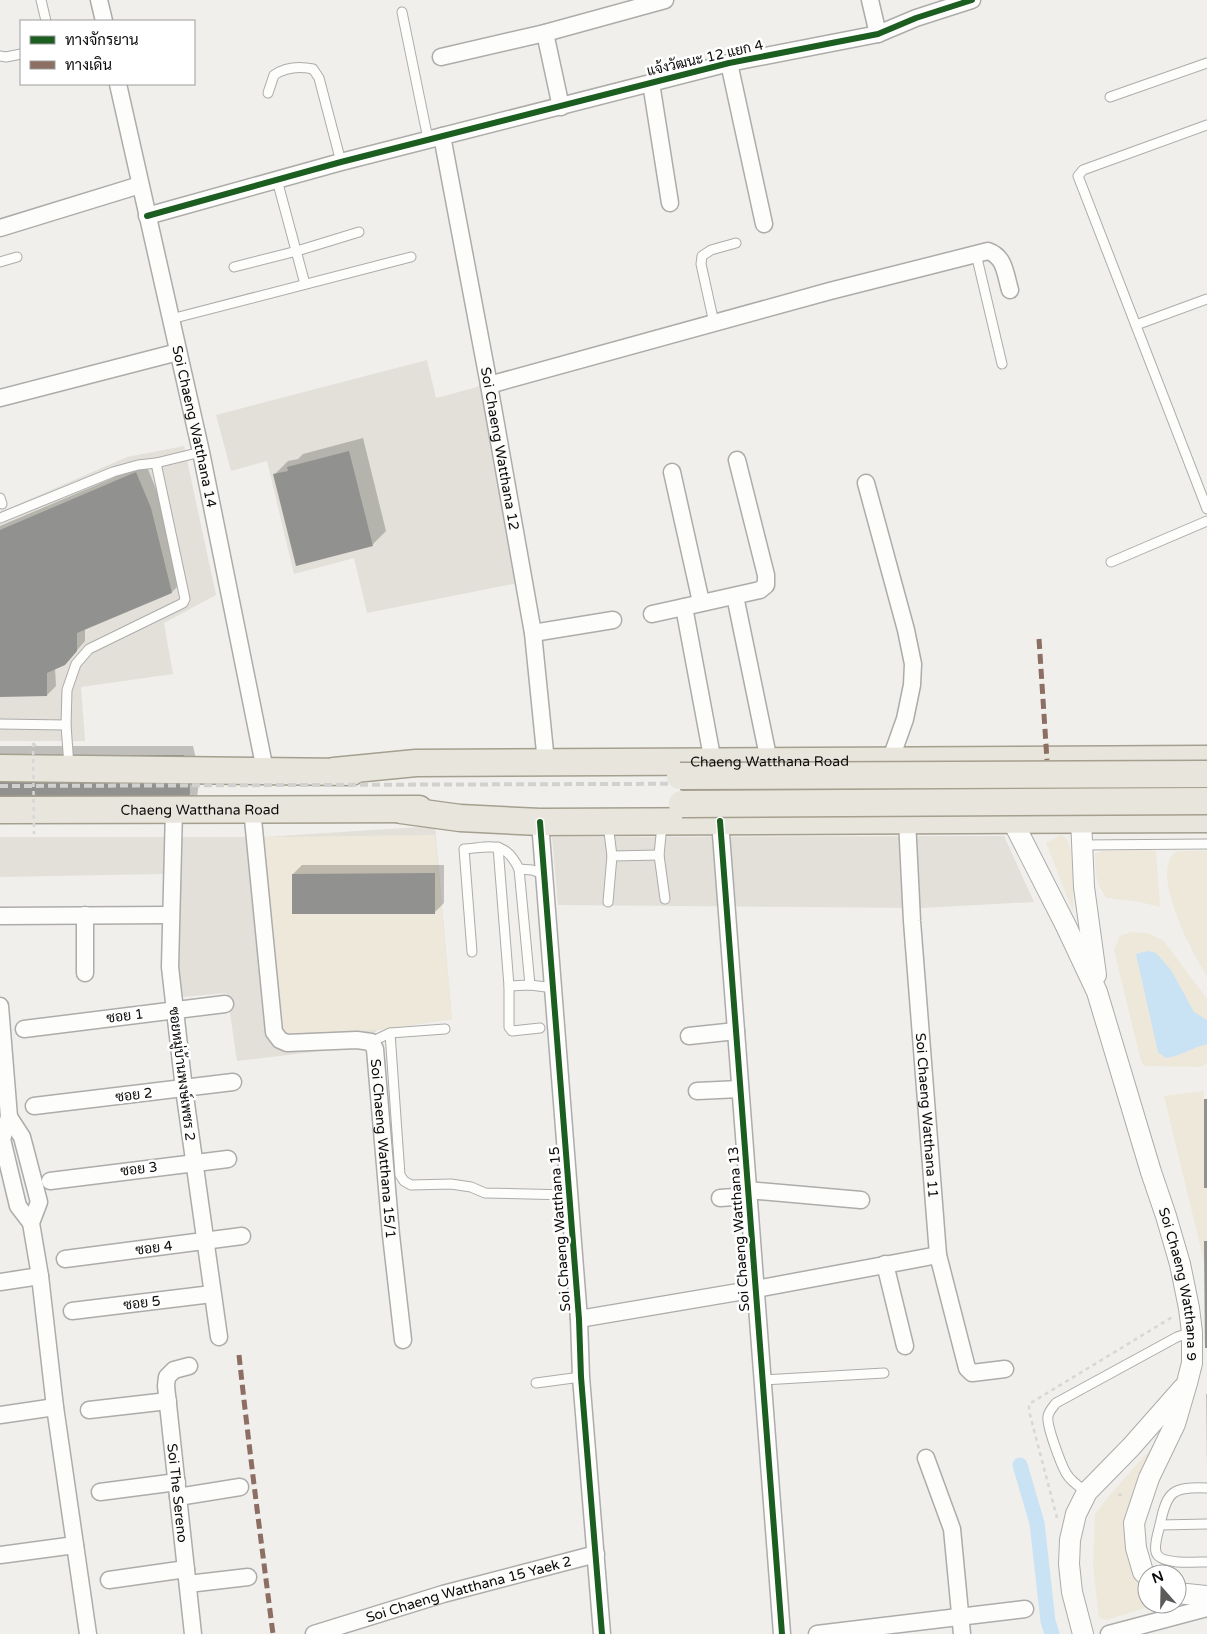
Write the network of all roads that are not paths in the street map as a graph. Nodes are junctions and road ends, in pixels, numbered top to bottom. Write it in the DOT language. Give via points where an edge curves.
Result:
graph roads {
  1 [pos="41,0"];
  2 [pos="100,0"];
  3 [pos="665,0"];
  4 [pos="870,0"];
  5 [pos="972,0"];
  6 [pos="402,12"];
  7 [pos="46,20"];
  8 [pos="104,20"];
  9 [pos="544,33"];
  10 [pos="878,34"];
  11 [pos="20,54"];
  12 [pos="0,56"];
  13 [pos="441,57"];
  14 [pos="729,63"];
  15 [pos="1207,63"];
  16 [pos="651,83"];
  17 [pos="118,85"];
  18 [pos="268,93"];
  19 [pos="1110,97"];
  20 [pos="561,106"];
  21 [pos="1207,125"];
  22 [pos="435,138"];
  23 [pos="341,162"];
  24 [pos="277,180"];
  25 [pos="140,185"];
  26 [pos="670,203"];
  27 [pos="147,216"];
  28 [pos="764,224"];
  29 [pos="0,228"];
  30 [pos="359,232"];
  31 [pos="736,243"];
  32 [pos="297,251"];
  33 [pos="976,254"];
  34 [pos="17,257"];
  35 [pos="411,257"];
  36 [pos="0,262"];
  37 [pos="234,267"];
  38 [pos="305,284"];
  39 [pos="1010,290"];
  40 [pos="1207,299"];
  41 [pos="171,319"];
  42 [pos="714,323"];
  43 [pos="1136,325"];
  44 [pos="178,352"];
  45 [pos="1002,364"];
  46 [pos="489,385"];
  47 [pos="0,398"];
  48 [pos="201,452"];
  49 [pos="737,460"];
  50 [pos="156,463"];
  51 [pos="672,472"];
  52 [pos="866,482"];
  53 [pos="1207,509"];
  54 [pos="0,518"];
  55 [pos="1207,521"];
  56 [pos="1111,562"];
  57 [pos="735,596"];
  58 [pos="701,602"];
  59 [pos="684,607"];
  60 [pos="652,614"];
  61 [pos="613,620"];
  62 [pos="533,633"];
  63 [pos="0,724"];
  64 [pos="66,725"];
  65 [pos="1156,759"];
  66 [pos="1207,759"];
  67 [pos="890,760"];
  68 [pos="977,760"];
  69 [pos="1080,760"];
  70 [pos="546,762"];
  71 [pos="713,762"];
  72 [pos="769,762"];
  73 [pos="0,768"];
  74 [pos="69,768"];
  75 [pos="265,770"];
  76 [pos="334,771"];
  77 [pos="1207,774"];
  78 [pos="1207,801"];
  79 [pos="174,809"];
  80 [pos="252,809"];
  81 [pos="0,810"];
  82 [pos="401,810"];
  83 [pos="1081,819"];
  84 [pos="1207,819"];
  85 [pos="907,820"];
  86 [pos="981,820"];
  87 [pos="1012,820"];
  88 [pos="1150,820"];
  89 [pos="720,821"];
  90 [pos="540,822"];
  91 [pos="608,822"];
  92 [pos="662,822"];
  93 [pos="1207,844"];
  94 [pos="1081,846"];
  95 [pos="498,847"];
  96 [pos="659,855"];
  97 [pos="612,856"];
  98 [pos="519,869"];
  99 [pos="544,874"];
  100 [pos="665,899"];
  101 [pos="608,902"];
  102 [pos="85,915"];
  103 [pos="170,915"];
  104 [pos="0,916"];
  105 [pos="472,952"];
  106 [pos="85,974"];
  107 [pos="530,985"];
  108 [pos="509,986"];
  109 [pos="554,988"];
  110 [pos="1098,992"];
  111 [pos="226,1004"];
  112 [pos="0,1006"];
  113 [pos="174,1010"];
  114 [pos="540,1028"];
  115 [pos="24,1029"];
  116 [pos="445,1029"];
  117 [pos="736,1032"];
  118 [pos="390,1033"];
  119 [pos="688,1036"];
  120 [pos="370,1042"];
  121 [pos="233,1082"];
  122 [pos="184,1089"];
  123 [pos="740,1089"];
  124 [pos="697,1091"];
  125 [pos="34,1106"];
  126 [pos="228,1159"];
  127 [pos="194,1162"];
  128 [pos="50,1181"];
  129 [pos="748,1193"];
  130 [pos="570,1195"];
  131 [pos="720,1198"];
  132 [pos="862,1200"];
  133 [pos="242,1236"];
  134 [pos="205,1242"];
  135 [pos="938,1255"];
  136 [pos="65,1259"];
  137 [pos="885,1264"];
  138 [pos="40,1276"];
  139 [pos="0,1282"];
  140 [pos="756,1289"];
  141 [pos="212,1294"];
  142 [pos="72,1311"];
  143 [pos="579,1318"];
  144 [pos="1192,1332"];
  145 [pos="219,1337"];
  146 [pos="403,1340"];
  147 [pos="905,1346"];
  148 [pos="189,1366"];
  149 [pos="1005,1369"];
  150 [pos="884,1373"];
  151 [pos="581,1377"];
  152 [pos="763,1380"];
  153 [pos="536,1382"];
  154 [pos="1187,1383"];
  155 [pos="168,1401"];
  156 [pos="55,1407"];
  157 [pos="89,1410"];
  158 [pos="0,1415"];
  159 [pos="926,1458"];
  160 [pos="240,1487"];
  161 [pos="1207,1488"];
  162 [pos="178,1489"];
  163 [pos="100,1492"];
  164 [pos="1087,1492"];
  165 [pos="1160,1524"];
  166 [pos="1207,1524"];
  167 [pos="75,1545"];
  168 [pos="596,1554"];
  169 [pos="0,1555"];
  170 [pos="1207,1562"];
  171 [pos="1141,1564"];
  172 [pos="187,1577"];
  173 [pos="248,1577"];
  174 [pos="109,1580"];
  175 [pos="1187,1594"];
  176 [pos="1207,1596"];
  177 [pos="1207,1608"];
  178 [pos="1025,1609"];
  179 [pos="960,1616"];
  180 [pos="88,1634"];
  181 [pos="193,1634"];
  182 [pos="314,1634"];
  183 [pos="602,1634"];
  184 [pos="782,1634"];
  185 [pos="817,1634"];
  186 [pos="962,1634"];
  187 [pos="1083,1634"];
  188 [pos="1109,1634"];
  1 -- 7 [label="lane"];
  2 -- 8 [label="street"];
  3 -- 9 [label="street"];
  4 -- 10 [label="street"];
  5 -- 10 [label="street, แจ้งวัฒนะ 12 แยก 4"];
  6 -- 22 [label="lane"];
  9 -- 13 [label="street"];
  9 -- 20 [label="street"];
  10 -- 14 [label="street, แจ้งวัฒนะ 12 แยก 4"];
  11 -- 12 [label="lane"];
  14 -- 16 [label="street, แจ้งวัฒนะ 12 แยก 4"];
  14 -- 28 [label="street"];
  15 -- 19 [label="lane"];
  16 -- 20 [label="street, แจ้งวัฒนะ 12 แยก 4"];
  16 -- 26 [label="street"];
  17 -- 25 [label="street, Soi Chaeng Watthana 14"];
  18 -- 23 [label="lane" via="274,75 282,70 302,66 313,69 319,78"];
  20 -- 22 [label="street, แจ้งวัฒนะ 12 แยก 4"];
  21 -- 43 [label="lane" via="1083,170 1078,176"];
  22 -- 23 [label="street, แจ้งวัฒนะ 12 แยก 4"];
  22 -- 46 [label="street, Soi Chaeng Watthana 12"];
  23 -- 24 [label="street, แจ้งวัฒนะ 12 แยก 4"];
  24 -- 27 [label="street, แจ้งวัฒนะ 12 แยก 4"];
  24 -- 32 [label="lane"];
  25 -- 27 [label="street, Soi Chaeng Watthana 14"];
  25 -- 29 [label="street"];
  27 -- 41 [label="street, Soi Chaeng Watthana 14"];
  30 -- 32 [label="lane"];
  31 -- 42 [label="lane" via="702,256"];
  32 -- 37 [label="lane"];
  32 -- 38 [label="lane"];
  33 -- 39 [label="street" via="988,251 997,254"];
  33 -- 42 [label="street"];
  33 -- 45 [label="lane"];
  34 -- 36 [label="lane"];
  35 -- 38 [label="lane"];
  38 -- 41 [label="lane"];
  40 -- 43 [label="lane"];
  41 -- 44 [label="street, Soi Chaeng Watthana 14"];
  42 -- 46 [label="street"];
  43 -- 53 [label="lane"];
  44 -- 47 [label="street"];
  44 -- 48 [label="street, Soi Chaeng Watthana 14"];
  46 -- 62 [label="street, Soi Chaeng Watthana 12"];
  48 -- 50 [label="lane"];
  48 -- 75 [label="street, Soi Chaeng Watthana 14"];
  49 -- 57 [label="street" via="766,585 760,590"];
  50 -- 54 [label="lane" via="114,472"];
  50 -- 64 [label="lane" via="185,599 183,603 89,649 82,656 67,690"];
  51 -- 58 [label="street"];
  52 -- 67 [label="street" via="913,664 905,719"];
  55 -- 56 [label="lane"];
  57 -- 58 [label="street"];
  57 -- 72 [label="street"];
  58 -- 59 [label="street"];
  59 -- 60 [label="street"];
  59 -- 71 [label="street"];
  61 -- 62 [label="street"];
  62 -- 70 [label="street, Soi Chaeng Watthana 12"];
  63 -- 64 [label="lane"];
  64 -- 74 [label="lane"];
  65 -- 66 [label="main road, Chaeng Watthana Road"];
  65 -- 69 [label="main road, Chaeng Watthana Road"];
  65 -- 88 [label="main road" via="1141,770 1130,792 1139,814"];
  67 -- 68 [label="main road, Chaeng Watthana Road"];
  67 -- 72 [label="main road, Chaeng Watthana Road"];
  68 -- 69 [label="main road, Chaeng Watthana Road"];
  68 -- 86 [label="main road" via="991,771 997,791 993,812"];
  69 -- 83 [label="main road"];
  70 -- 71 [label="main road, Chaeng Watthana Road"];
  70 -- 76 [label="main road, Chaeng Watthana Road" via="416,763"];
  71 -- 72 [label="main road, Chaeng Watthana Road"];
  73 -- 74 [label="main road, Chaeng Watthana Road"];
  74 -- 75 [label="main road, Chaeng Watthana Road"];
  75 -- 76 [label="main road, Chaeng Watthana Road"];
  76 -- 77 [label="main road, Chaeng Watthana Road, bridge" via="419,776"];
  78 -- 82 [label="main road, Chaeng Watthana Road, bridge" via="484,806"];
  79 -- 80 [label="main road, Chaeng Watthana Road"];
  79 -- 81 [label="main road, Chaeng Watthana Road"];
  79 -- 103 [label="street, ซอยหมู่บ้านพงษ์เพชร 2"];
  80 -- 82 [label="main road, Chaeng Watthana Road"];
  80 -- 120 [label="street, Soi Chaeng Watthana 15/1" via="274,1032 287,1043"];
  82 -- 90 [label="main road, Chaeng Watthana Road" via="460,818"];
  83 -- 87 [label="main road, Chaeng Watthana Road"];
  83 -- 88 [label="main road, Chaeng Watthana Road"];
  83 -- 94 [label="street, Soi Chaeng Watthana 9"];
  84 -- 88 [label="main road, Chaeng Watthana Road"];
  85 -- 86 [label="main road, Chaeng Watthana Road"];
  85 -- 89 [label="main road, Chaeng Watthana Road"];
  85 -- 135 [label="street, Soi Chaeng Watthana 11"];
  86 -- 87 [label="main road, Chaeng Watthana Road"];
  87 -- 110 [label="street, Soi Chaeng Watthana 9"];
  89 -- 92 [label="main road, Chaeng Watthana Road"];
  89 -- 117 [label="street, Soi Chaeng Watthana 13"];
  90 -- 91 [label="main road, Chaeng Watthana Road"];
  90 -- 99 [label="street, Soi Chaeng Watthana 15"];
  91 -- 92 [label="main road, Chaeng Watthana Road"];
  91 -- 97 [label="lane"];
  92 -- 96 [label="lane"];
  93 -- 94 [label="lane"];
  94 -- 110 [label="street, Soi Chaeng Watthana 9"];
  95 -- 98 [label="lane" via="513,857"];
  95 -- 105 [label="lane" via="464,849"];
  95 -- 108 [label="lane"];
  96 -- 97 [label="lane"];
  96 -- 100 [label="lane"];
  97 -- 101 [label="lane"];
  98 -- 99 [label="lane"];
  98 -- 107 [label="lane"];
  99 -- 109 [label="street, Soi Chaeng Watthana 15"];
  102 -- 103 [label="street"];
  102 -- 104 [label="street"];
  102 -- 106 [label="street"];
  103 -- 113 [label="street, ซอยหมู่บ้านพงษ์เพชร 2"];
  107 -- 108 [label="lane"];
  107 -- 109 [label="lane"];
  108 -- 114 [label="lane" via="509,1027 512,1031"];
  109 -- 130 [label="street, Soi Chaeng Watthana 15"];
  110 -- 144 [label="street, Soi Chaeng Watthana 9" via="1166,1216"];
  111 -- 113 [label="street, ซอย 1"];
  112 -- 138 [label="street" via="9,1117 22,1137 39,1202 31,1223"];
  113 -- 115 [label="street, ซอย 1"];
  113 -- 122 [label="street, ซอยหมู่บ้านพงษ์เพชร 2"];
  116 -- 118 [label="lane"];
  117 -- 119 [label="street"];
  117 -- 123 [label="street, Soi Chaeng Watthana 13"];
  118 -- 120 [label="lane"];
  118 -- 130 [label="lane" via="400,1175 404,1181 411,1185 471,1187 484,1193"];
  120 -- 146 [label="street, Soi Chaeng Watthana 15/1" via="375,1049"];
  121 -- 122 [label="street, ซอย 2"];
  122 -- 125 [label="street, ซอย 2"];
  122 -- 127 [label="street, ซอยหมู่บ้านพงษ์เพชร 2"];
  123 -- 124 [label="street"];
  123 -- 129 [label="street, Soi Chaeng Watthana 13"];
  126 -- 127 [label="street, ซอย 3"];
  127 -- 128 [label="street, ซอย 3"];
  127 -- 134 [label="street, ซอยหมู่บ้านพงษ์เพชร 2"];
  129 -- 131 [label="street"];
  129 -- 132 [label="street"];
  129 -- 140 [label="street, Soi Chaeng Watthana 13"];
  130 -- 143 [label="street, Soi Chaeng Watthana 15"];
  133 -- 134 [label="street, ซอย 4"];
  134 -- 136 [label="street, ซอย 4"];
  134 -- 141 [label="street, ซอยหมู่บ้านพงษ์เพชร 2"];
  135 -- 137 [label="street"];
  135 -- 149 [label="street, Soi Chaeng Watthana 11" via="967,1368 972,1373"];
  137 -- 140 [label="street"];
  137 -- 147 [label="street"];
  138 -- 139 [label="street"];
  138 -- 156 [label="street"];
  140 -- 143 [label="street"];
  140 -- 152 [label="street, Soi Chaeng Watthana 13"];
  141 -- 142 [label="street, ซอย 5"];
  141 -- 145 [label="street, ซอยหมู่บ้านพงษ์เพชร 2"];
  143 -- 151 [label="street, Soi Chaeng Watthana 15"];
  144 -- 154 [label="street, Soi Chaeng Watthana 9" via="1192,1363"];
  144 -- 164 [label="lane" via="1168,1341 1051,1408 1048,1426 1067,1474"];
  148 -- 155 [label="street, Soi The Sereno" via="174,1370 166,1377"];
  150 -- 152 [label="lane"];
  151 -- 153 [label="lane"];
  151 -- 168 [label="street, Soi Chaeng Watthana 15"];
  152 -- 184 [label="street, Soi Chaeng Watthana 13"];
  154 -- 164 [label="street, Soi Chaeng Watthana 9"];
  154 -- 171 [label="street" via="1175,1424 1149,1478 1134,1523"];
  155 -- 157 [label="street"];
  155 -- 162 [label="street, Soi The Sereno"];
  156 -- 158 [label="street"];
  156 -- 167 [label="street"];
  159 -- 179 [label="street" via="952,1529"];
  160 -- 162 [label="street"];
  161 -- 165 [label="lane" via="1174,1491 1163,1509"];
  162 -- 163 [label="street"];
  162 -- 172 [label="street, Soi The Sereno"];
  164 -- 187 [label="street, Soi Chaeng Watthana 9" via="1076,1514 1068,1564"];
  165 -- 166 [label="lane"];
  165 -- 170 [label="lane" via="1156,1550 1162,1560"];
  167 -- 169 [label="street"];
  167 -- 180 [label="street"];
  168 -- 182 [label="street, Soi Chaeng Watthana 15 Yaek 2" via="442,1594"];
  168 -- 183 [label="street, Soi Chaeng Watthana 15"];
  172 -- 173 [label="street"];
  172 -- 174 [label="street"];
  172 -- 181 [label="street, Soi The Sereno"];
  175 -- 176 [label="street"];
  177 -- 188 [label="street"];
  178 -- 179 [label="street"];
  179 -- 185 [label="street"];
  179 -- 186 [label="street"];
}
